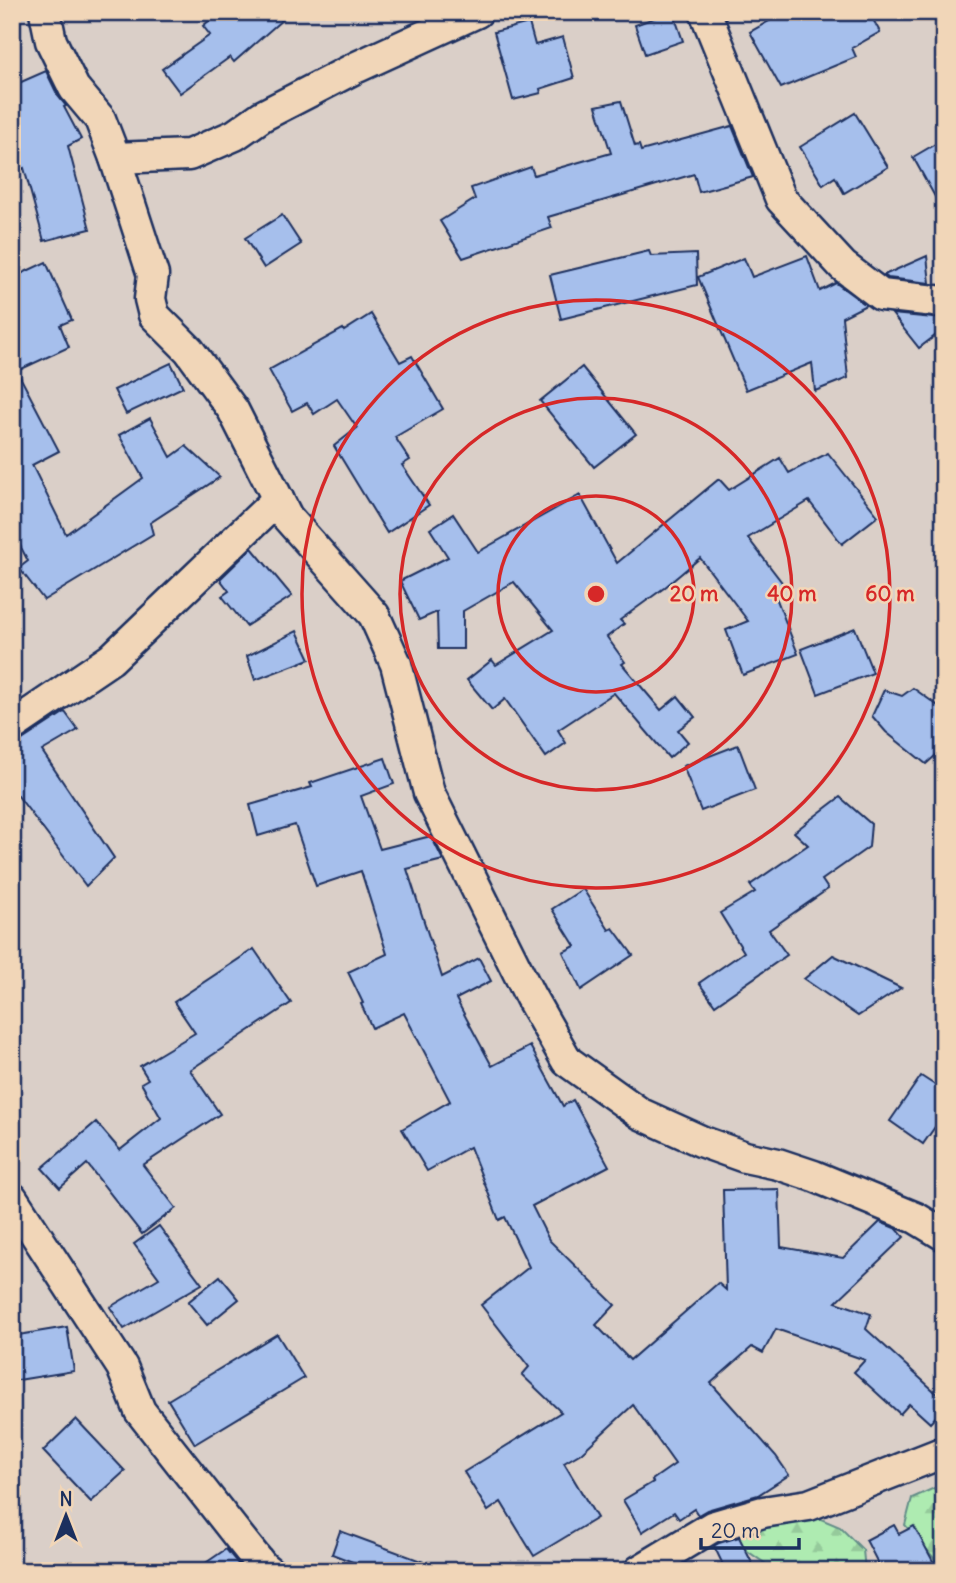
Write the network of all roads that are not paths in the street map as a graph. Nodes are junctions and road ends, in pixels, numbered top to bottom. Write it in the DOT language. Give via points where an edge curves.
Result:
graph roads {
  1 [pos="45,12"];
  2 [pos="477,12"];
  3 [pos="705,12"];
  4 [pos="115,158"];
  5 [pos="944,302"];
  6 [pos="278,499"];
  7 [pos="12,726"];
  8 [pos="12,1198"];
  9 [pos="944,1236"];
  10 [pos="944,1452"];
  11 [pos="268,1571"];
  12 [pos="639,1571"];
  1 -- 4 [label="street" via="51,40 74,88 100,119"];
  2 -- 4 [label="street" via="357,66 235,135 189,155"];
  3 -- 5 [label="street" via="781,199 843,266 881,295"];
  4 -- 6 [label="street" via="153,275 150,299 154,315 189,350 233,410"];
  6 -- 7 [label="street" via="111,659"];
  6 -- 9 [label="street" via="287,517 374,615 396,664 429,793 567,1061 640,1114 703,1142 814,1176 916,1218"];
  8 -- 11 [label="street" via="122,1367 140,1411"];
  10 -- 12 [label="street" via="809,1504 712,1527"];
}
